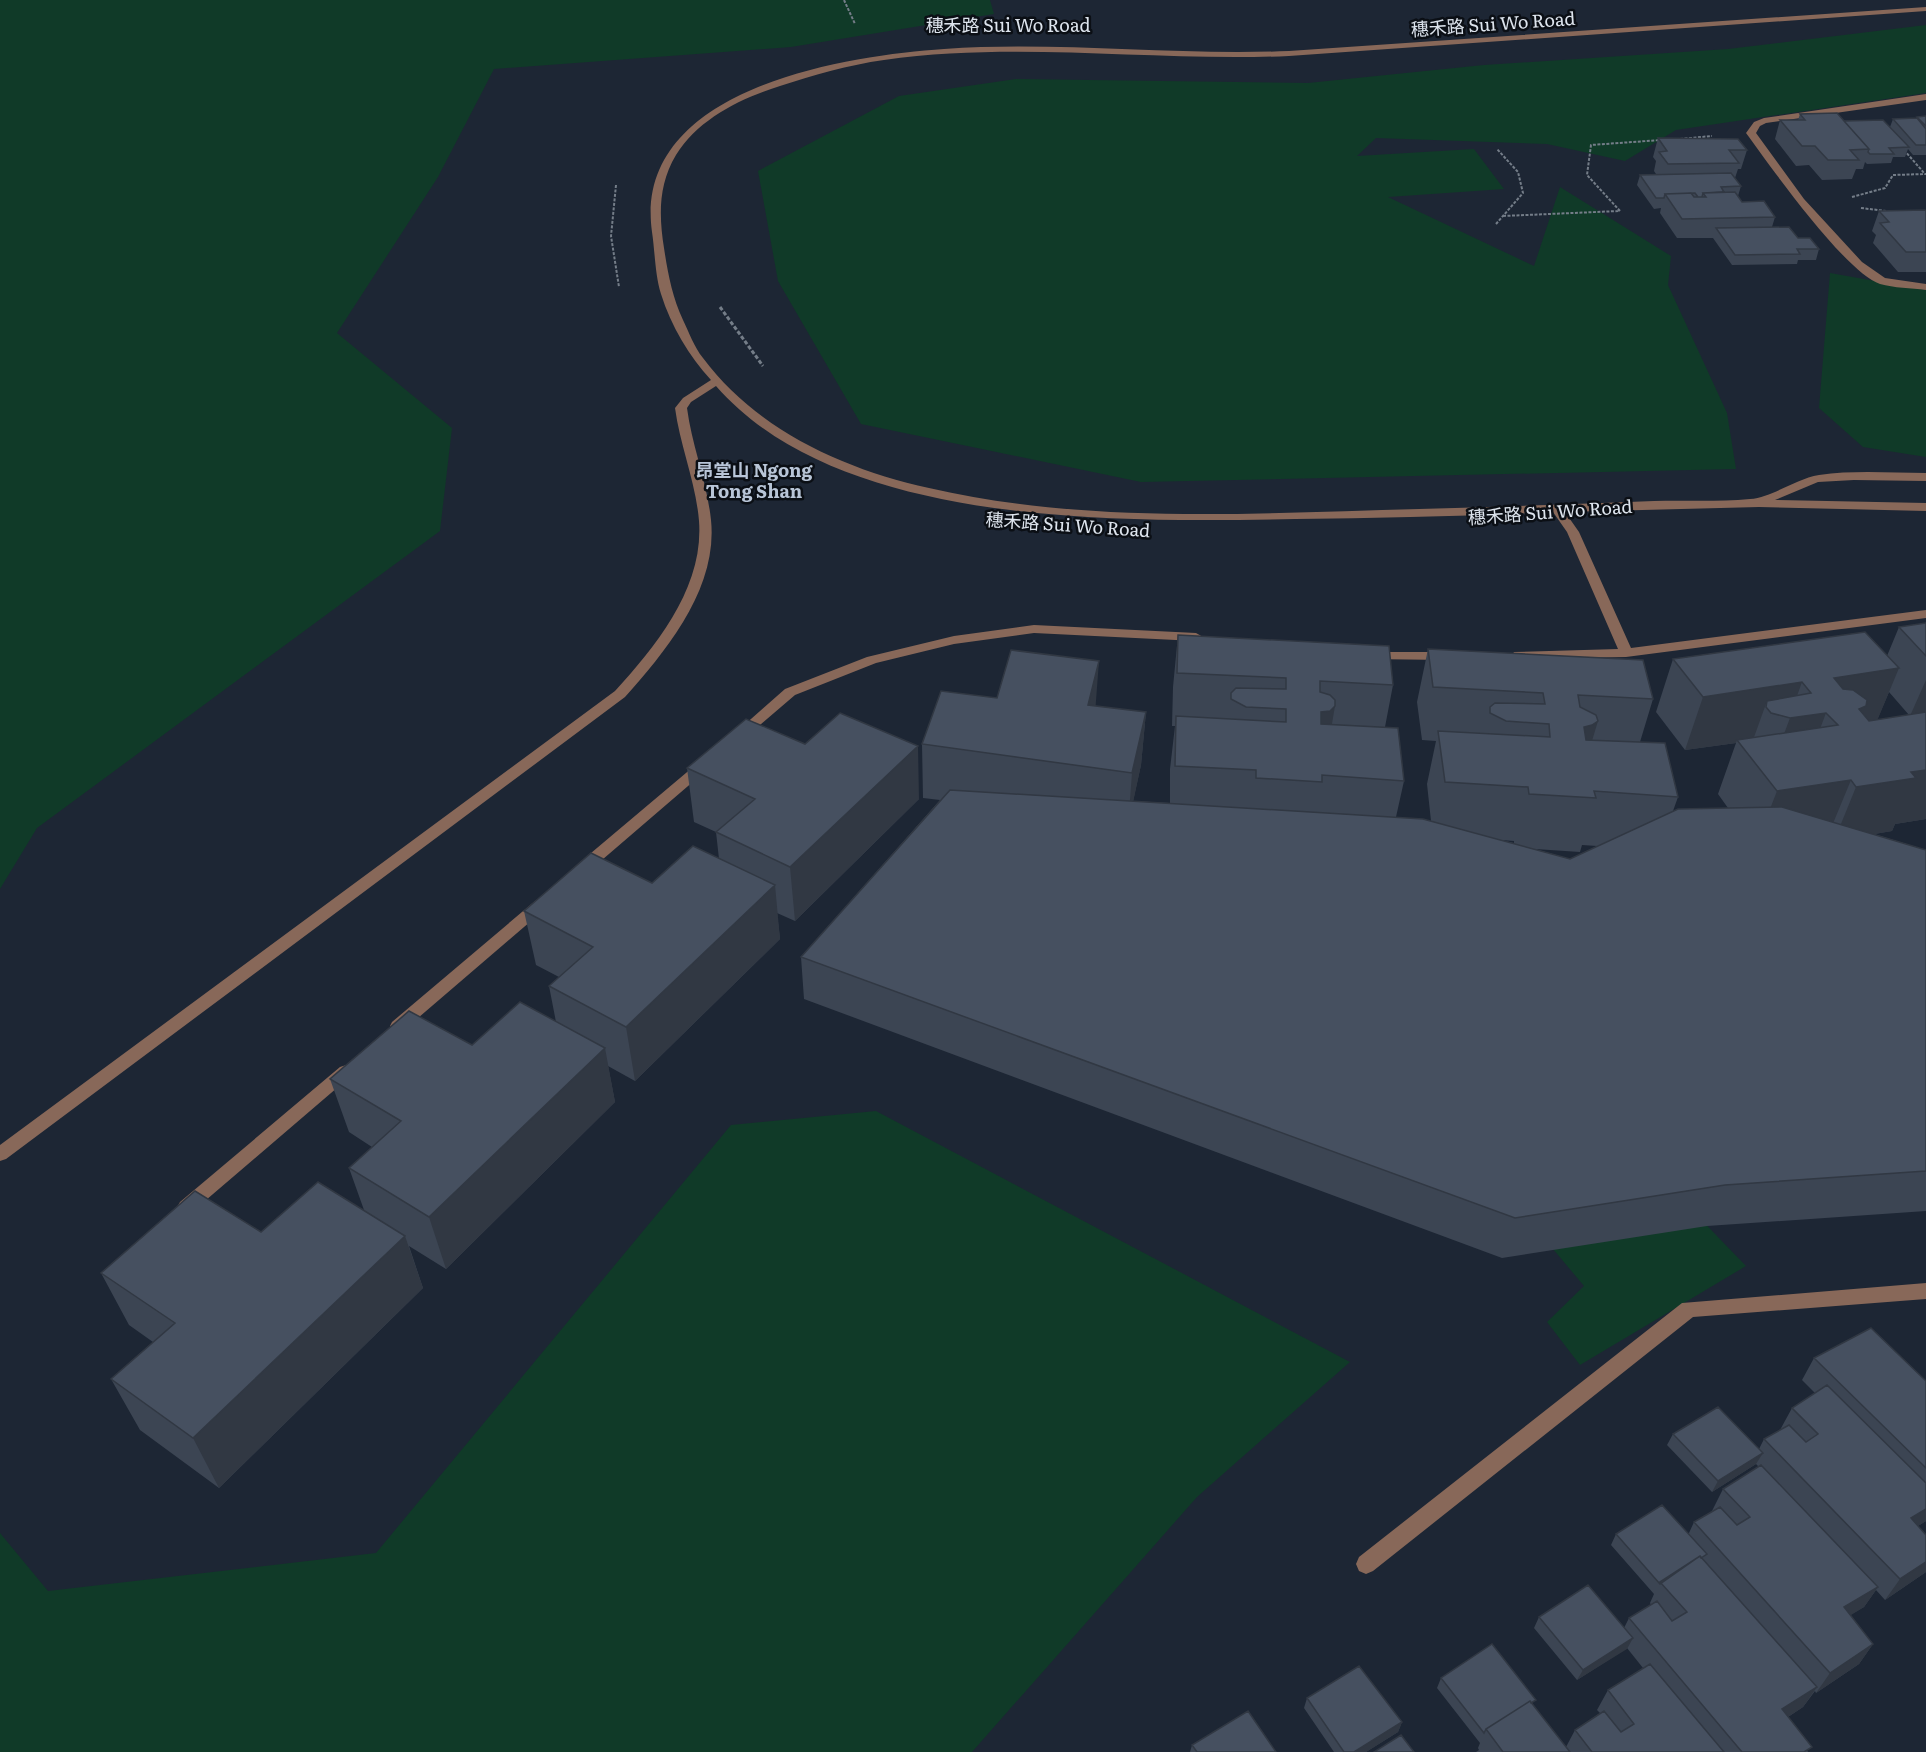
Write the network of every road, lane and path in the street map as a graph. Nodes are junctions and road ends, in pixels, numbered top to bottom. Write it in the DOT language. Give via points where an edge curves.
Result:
graph roads {
  1 [pos="1926,9"];
  2 [pos="1926,97"];
  3 [pos="1751,133"];
  4 [pos="1497,149"];
  5 [pos="1903,149"];
  6 [pos="1925,174"];
  7 [pos="617,180"];
  8 [pos="1801,201"];
  9 [pos="1503,216"];
  10 [pos="1496,224"];
  11 [pos="1926,287"];
  12 [pos="622,297"];
  13 [pos="715,301"];
  14 [pos="765,369"];
  15 [pos="713,383"];
  16 [pos="1926,477"];
  17 [pos="1755,503"];
  18 [pos="1926,507"];
  19 [pos="1557,509"];
  20 [pos="1926,614"];
  21 [pos="1213,639"];
  22 [pos="1626,653"];
  23 [pos="1360,655"];
  24 [pos="1510,655"];
  25 [pos="1463,656"];
  26 [pos="573,877"];
  27 [pos="555,892"];
  28 [pos="382,1039"];
  29 [pos="355,1062"];
  30 [pos="0,1154"];
  31 [pos="174,1216"];
  32 [pos="1926,1291"];
  33 [pos="1366,1564"];
  1 -- 15 [label="street, 穗禾路 Sui Wo Road" via="1295,53 941,50 878,57 807,73 744,96 695,126 672,151 659,178 655,216 661,277 689,347"];
  2 -- 3 [label="street" via="1764,121"];
  3 -- 8 [label="street"];
  3 -- 9 [label="path" via="1591,146 1587,175 1620,211"];
  4 -- 9 [label="path" via="1518,171 1523,192"];
  5 -- 6 [label="path"];
  6 -- 8 [label="path" via="1893,175 1886,188 1849,198"];
  7 -- 12 [label="path" via="611,200 612,235 615,275"];
  8 -- 11 [label="street" via="1858,264 1882,281"];
  9 -- 10 [label="path"];
  13 -- 14 [label="path"];
  15 -- 19 [label="street, 穗禾路 Sui Wo Road" via="800,449 895,483 997,505 1141,517"];
  15 -- 30 [label="street" via="681,408 705,522 705,549 680,617 649,663 620,694"];
  16 -- 17 [label="street" via="1816,479"];
  17 -- 18 [label="street, 穗禾路 Sui Wo Road"];
  17 -- 19 [label="street, 穗禾路 Sui Wo Road"];
  19 -- 22 [label="street" via="1573,532"];
  20 -- 22 [label="street"];
  21 -- 26 [label="street" via="1034,629 954,640 872,660 790,692"];
  22 -- 24 [label="street"];
  23 -- 25 [label="street"];
  27 -- 28 [label="street"];
  29 -- 31 [label="street"];
  32 -- 33 [label="street" via="1689,1308"];
}
